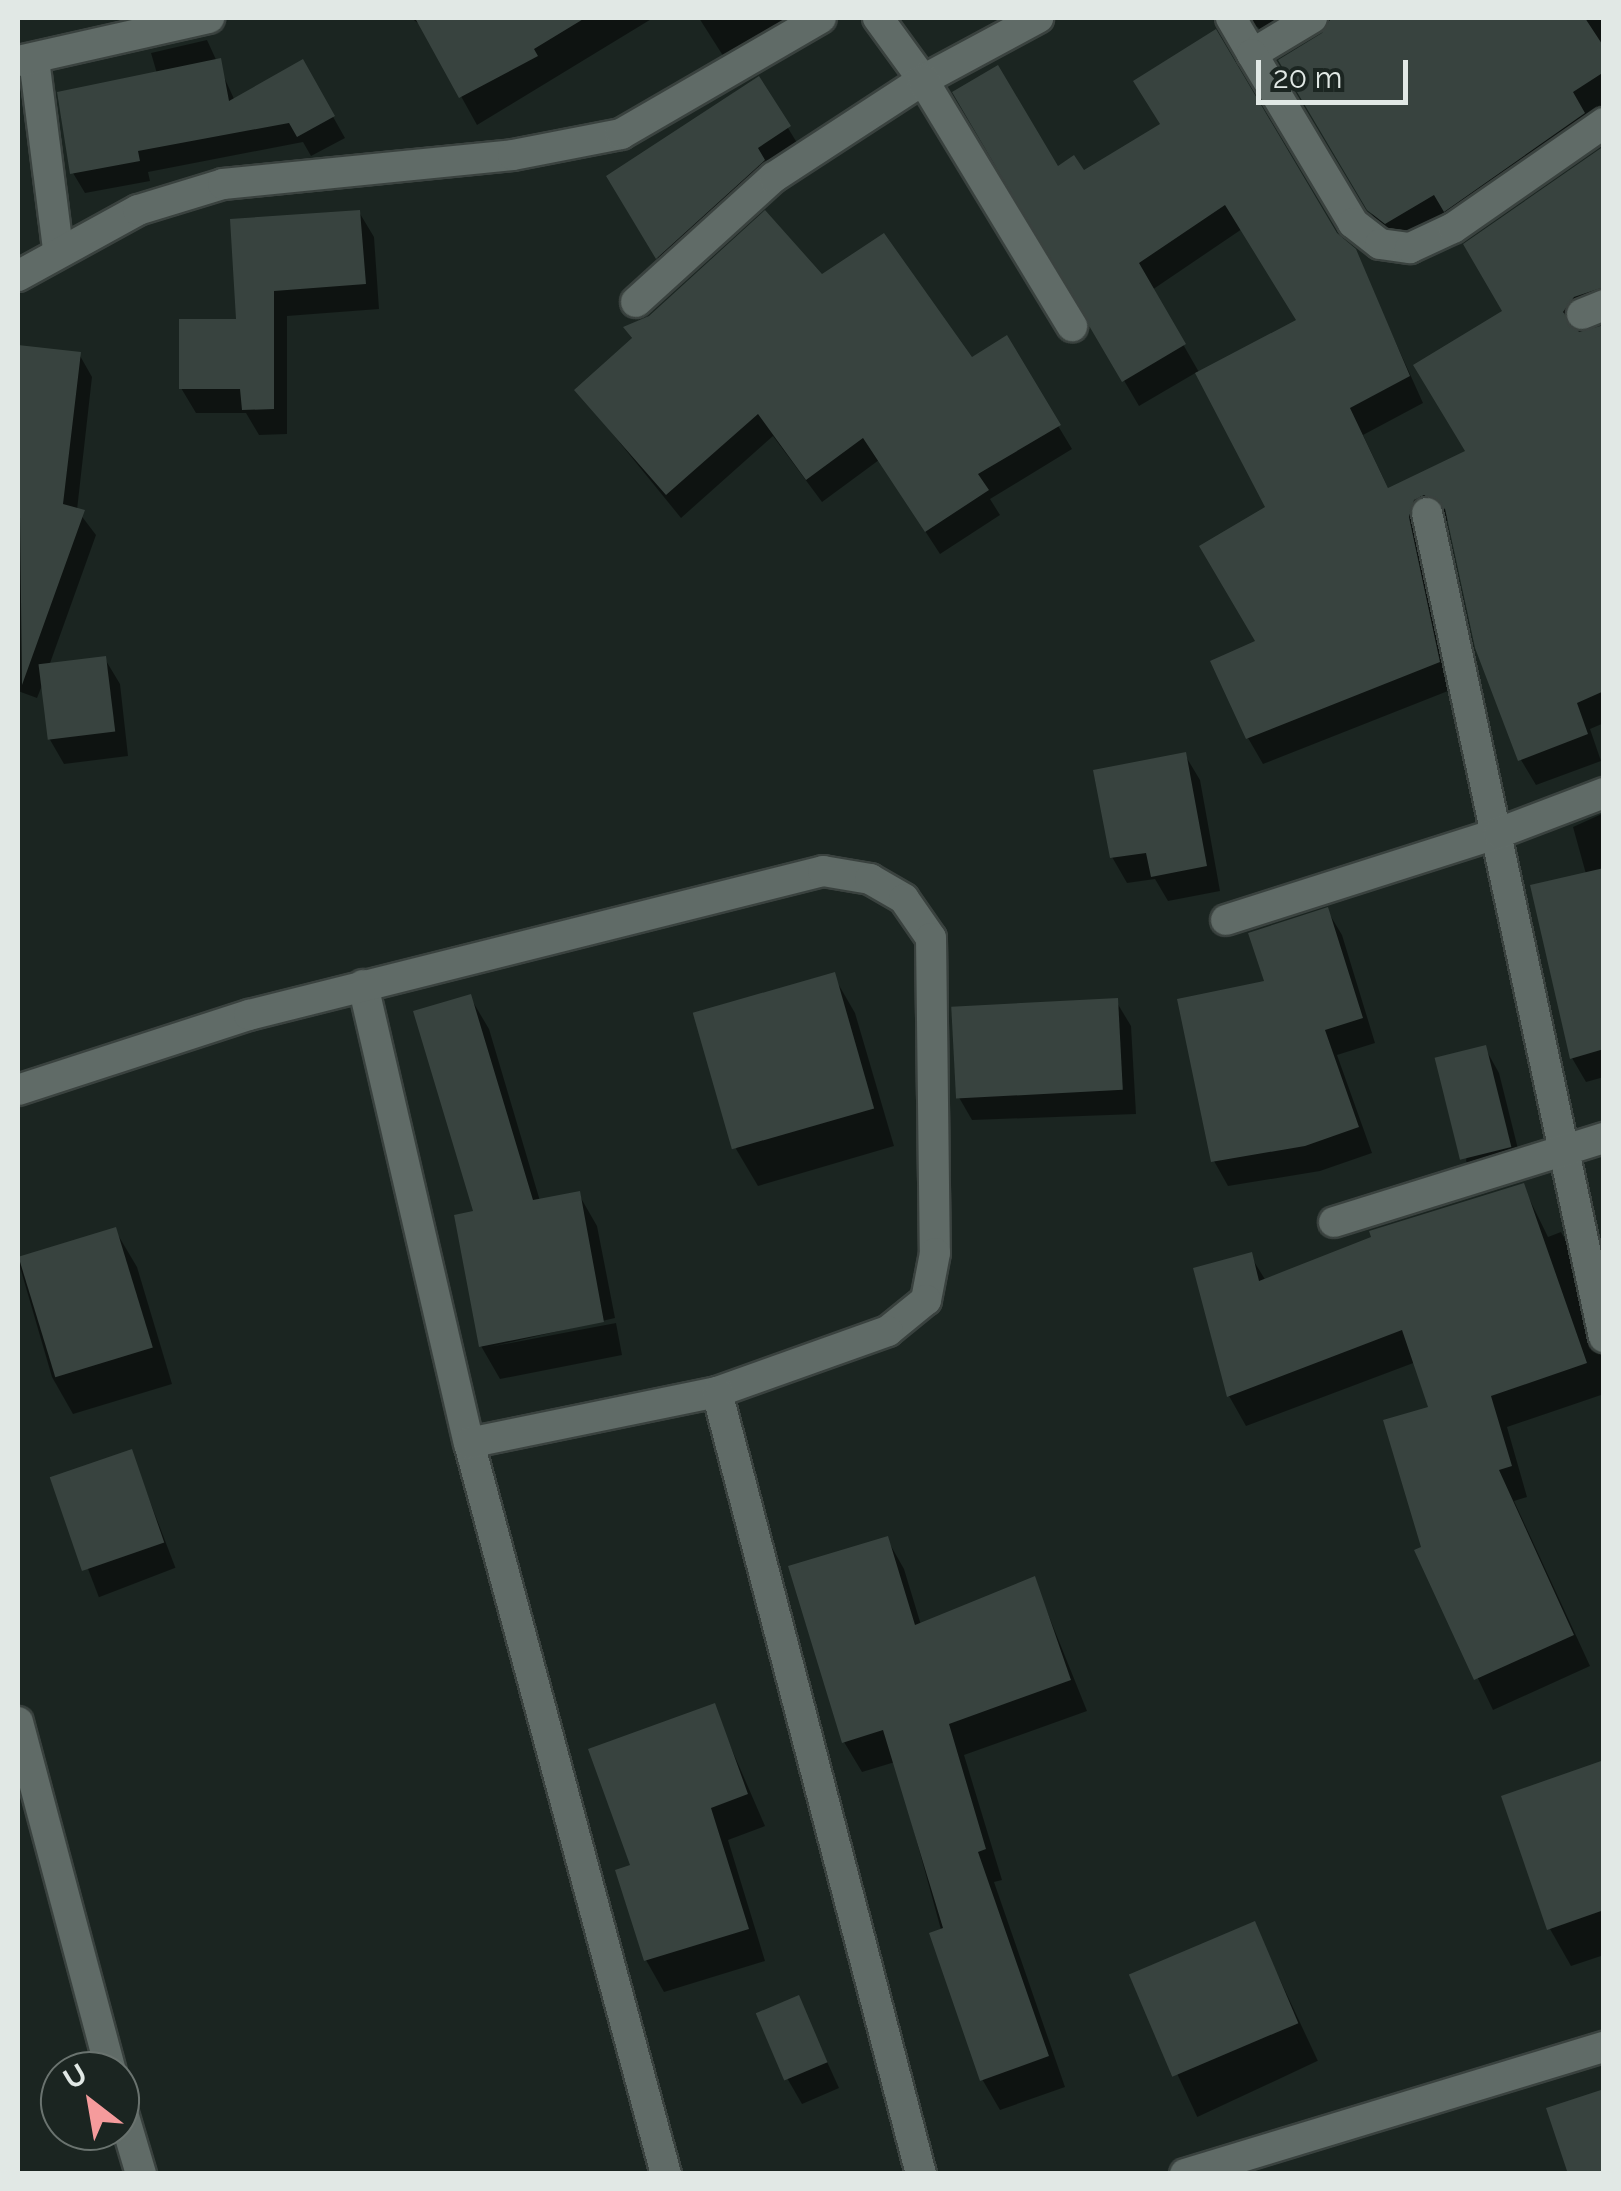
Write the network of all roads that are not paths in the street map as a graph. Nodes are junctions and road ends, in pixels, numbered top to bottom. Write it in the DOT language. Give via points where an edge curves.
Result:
graph roads {
  1 [pos="208,18"];
  2 [pos="821,18"];
  3 [pos="878,18"];
  4 [pos="1038,18"];
  5 [pos="1231,18"];
  6 [pos="1312,18"];
  7 [pos="1252,54"];
  8 [pos="26,60"];
  9 [pos="922,80"];
  10 [pos="1604,123"];
  11 [pos="58,250"];
  12 [pos="18,276"];
  13 [pos="636,302"];
  14 [pos="1072,326"];
  15 [pos="1427,513"];
  16 [pos="1604,792"];
  17 [pos="1499,834"];
  18 [pos="1226,920"];
  19 [pos="364,986"];
  20 [pos="18,1090"];
  21 [pos="1604,1138"];
  22 [pos="1561,1153"];
  23 [pos="1334,1222"];
  24 [pos="1604,1337"];
  25 [pos="717,1392"];
  26 [pos="469,1444"];
  27 [pos="18,1722"];
  28 [pos="1604,2047"];
  29 [pos="105,2051"];
  30 [pos="666,2174"];
  31 [pos="921,2174"];
  32 [pos="1185,2174"];
  1 -- 8 [label="street"];
  2 -- 11 [label="street" via="621,134 514,155 223,184 138,210"];
  3 -- 9 [label="street"];
  4 -- 9 [label="street"];
  5 -- 7 [label="street"];
  6 -- 7 [label="street"];
  7 -- 10 [label="street" via="1353,224 1380,244 1410,248 1453,228"];
  8 -- 11 [label="street"];
  9 -- 13 [label="street" via="774,177"];
  9 -- 14 [label="street"];
  11 -- 12 [label="street"];
  15 -- 17 [label="street"];
  16 -- 17 [label="street"];
  17 -- 18 [label="street"];
  17 -- 22 [label="street"];
  19 -- 20 [label="street" via="249,1015"];
  19 -- 25 [label="street" via="823,871 870,879 904,899 931,938 935,1253 926,1300 888,1331"];
  19 -- 26 [label="street"];
  21 -- 22 [label="street"];
  22 -- 23 [label="street"];
  22 -- 24 [label="street"];
  25 -- 26 [label="street"];
  25 -- 31 [label="street"];
  26 -- 30 [label="street"];
  27 -- 29 [label="street"];
  28 -- 32 [label="street"];
}
